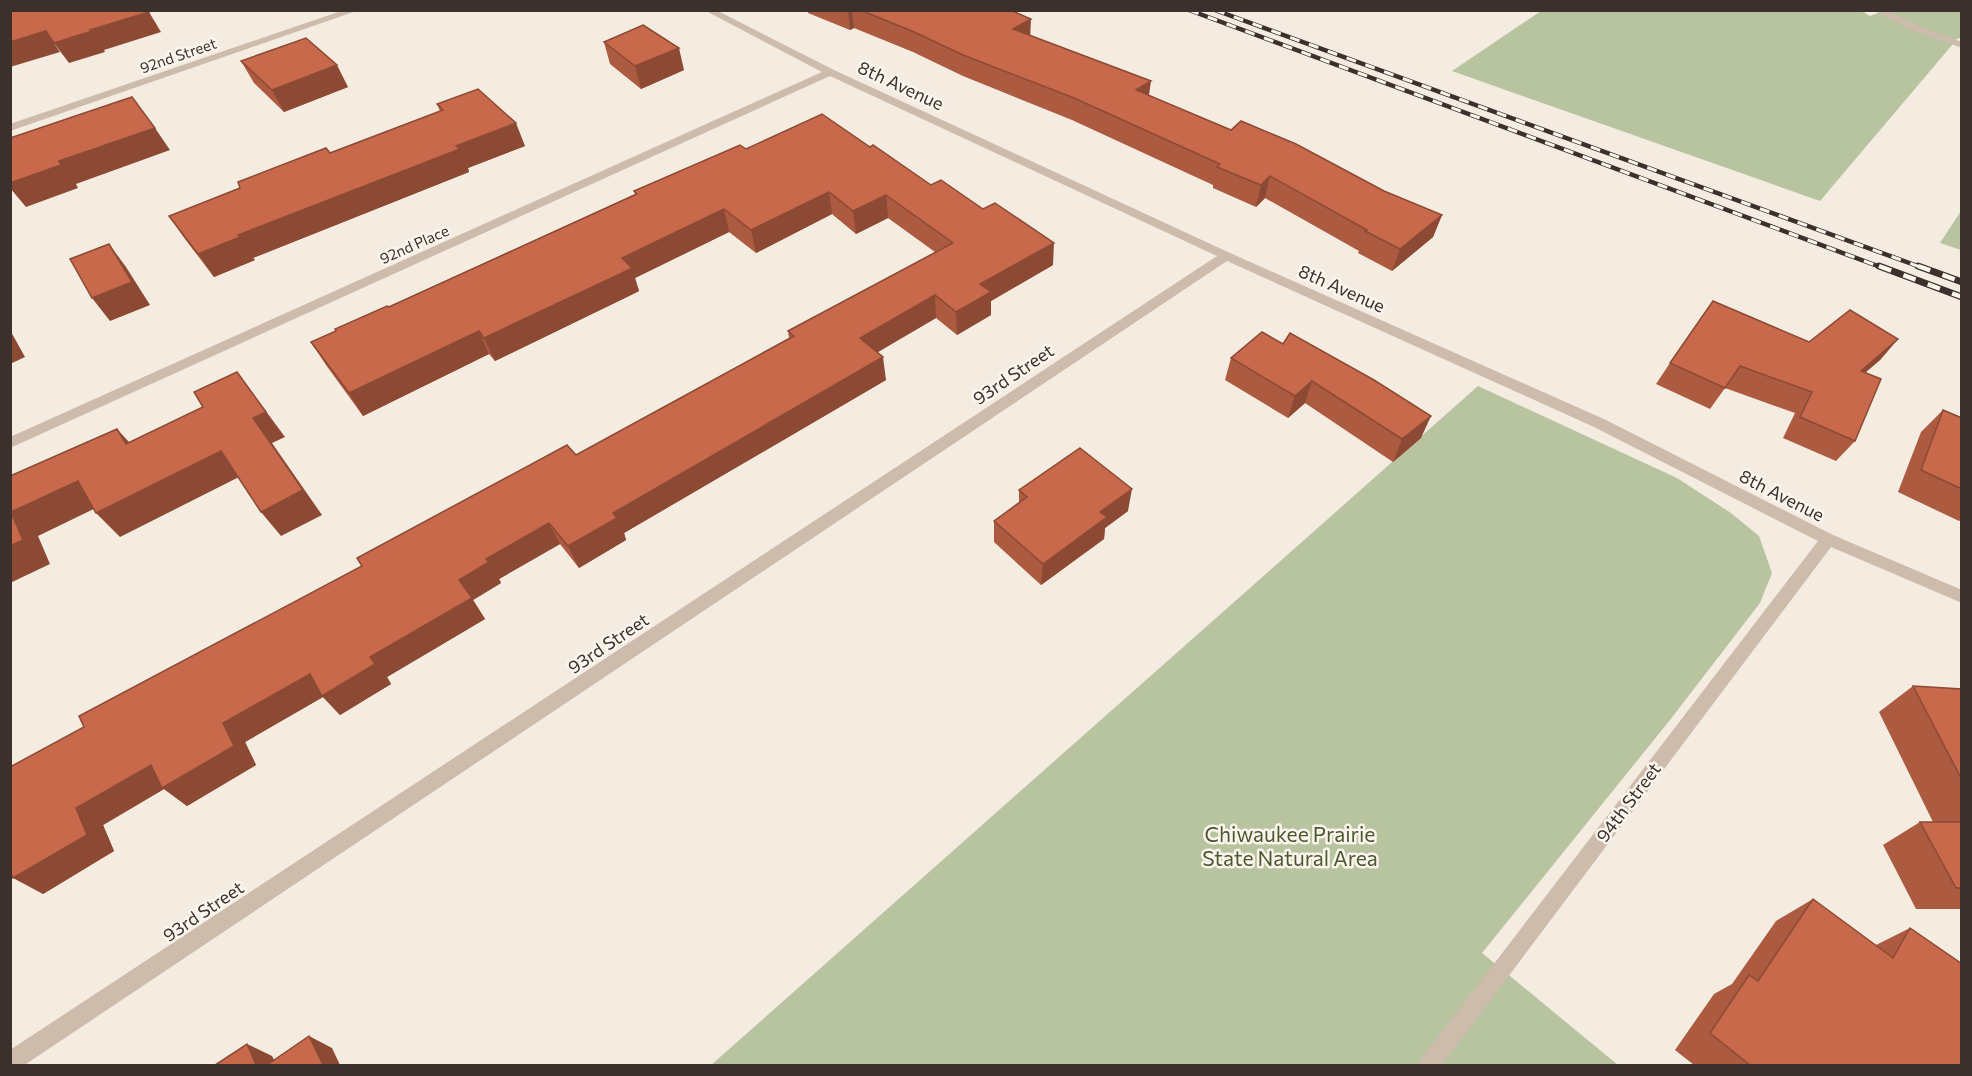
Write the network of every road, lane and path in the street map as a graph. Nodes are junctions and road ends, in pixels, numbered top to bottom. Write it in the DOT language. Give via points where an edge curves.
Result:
graph roads {
  1 [pos="355,10"];
  2 [pos="708,10"];
  3 [pos="1877,10"];
  4 [pos="1962,45"];
  5 [pos="830,72"];
  6 [pos="10,128"];
  7 [pos="1226,256"];
  8 [pos="10,443"];
  9 [pos="1828,539"];
  10 [pos="1962,597"];
  11 [pos="10,1062"];
  12 [pos="1428,1065"];
  1 -- 6 [label="street, 92nd Street"];
  2 -- 5 [label="street, 8th Avenue"];
  3 -- 4 [label="street"];
  5 -- 7 [label="street, 8th Avenue"];
  5 -- 8 [label="street, 92nd Place"];
  7 -- 9 [label="street, 8th Avenue" via="1599,423"];
  7 -- 11 [label="street, 93rd Street"];
  9 -- 10 [label="street, 8th Avenue"];
  9 -- 12 [label="street, 94th Street"];
}
